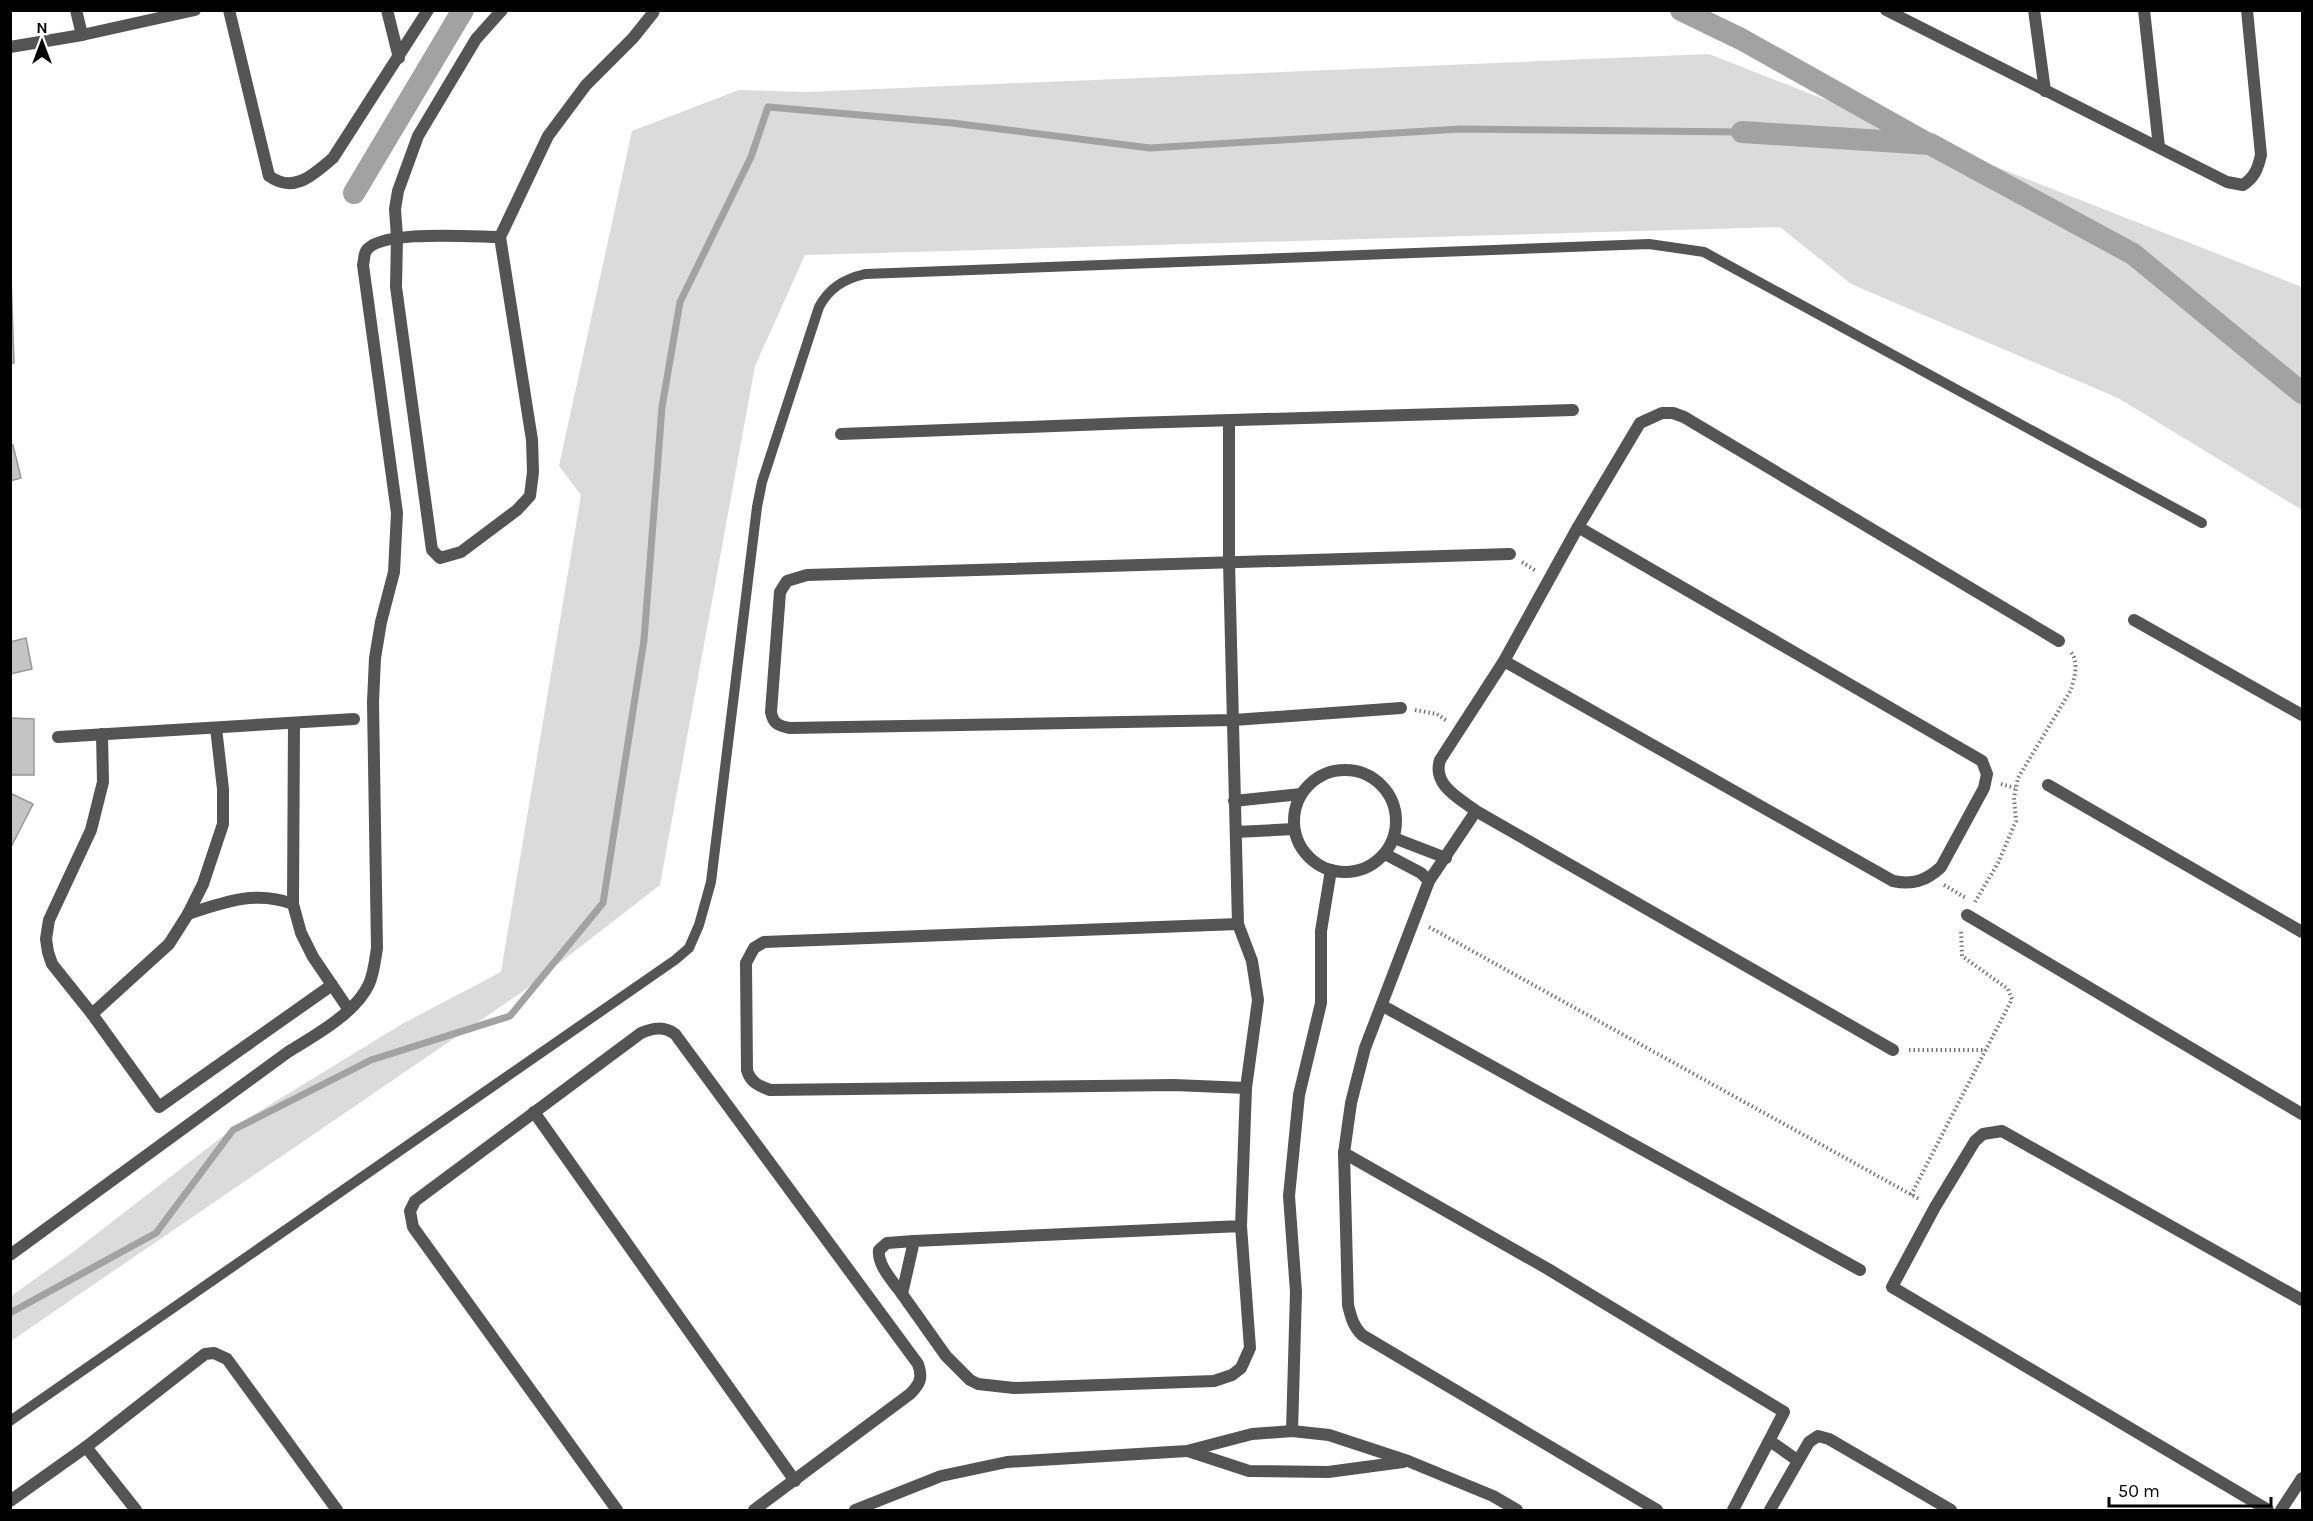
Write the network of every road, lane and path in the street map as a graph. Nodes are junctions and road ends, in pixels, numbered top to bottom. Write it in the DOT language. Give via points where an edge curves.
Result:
graph roads {
  1 [pos="76,10"];
  2 [pos="195,10"];
  3 [pos="229,10"];
  4 [pos="387,10"];
  5 [pos="428,10"];
  6 [pos="502,10"];
  7 [pos="654,10"];
  8 [pos="1886,10"];
  9 [pos="2034,10"];
  10 [pos="2144,10"];
  11 [pos="2247,10"];
  12 [pos="82,35"];
  13 [pos="11,44"];
  14 [pos="399,58"];
  15 [pos="2045,91"];
  16 [pos="2159,147"];
  17 [pos="397,237"];
  18 [pos="500,237"];
  19 [pos="1573,410"];
  20 [pos="1229,421"];
  21 [pos="841,434"];
  22 [pos="2202,523"];
  23 [pos="1578,527"];
  24 [pos="1510,554"];
  25 [pos="1229,562"];
  26 [pos="1549,579"];
  27 [pos="2134,620"];
  28 [pos="2060,641"];
  29 [pos="1504,661"];
  30 [pos="1401,708"];
  31 [pos="2302,715"];
  32 [pos="354,719"];
  33 [pos="1234,720"];
  34 [pos="294,723"];
  35 [pos="216,728"];
  36 [pos="1459,730"];
  37 [pos="102,734"];
  38 [pos="58,737"];
  39 [pos="2048,785"];
  40 [pos="1301,794"];
  41 [pos="1234,801"];
  42 [pos="1476,811"];
  43 [pos="1294,829"];
  44 [pos="1236,832"];
  45 [pos="1395,838"];
  46 [pos="1386,854"];
  47 [pos="1446,858"];
  48 [pos="1331,870"];
  49 [pos="1931,876"];
  50 [pos="1429,881"];
  51 [pos="293,904"];
  52 [pos="1974,904"];
  53 [pos="188,914"];
  54 [pos="1967,915"];
  55 [pos="1415,919"];
  56 [pos="1238,924"];
  57 [pos="2302,932"];
  58 [pos="332,985"];
  59 [pos="1383,1006"];
  60 [pos="349,1010"];
  61 [pos="92,1014"];
  62 [pos="1893,1050"];
  63 [pos="1986,1050"];
  64 [pos="1246,1088"];
  65 [pos="534,1112"];
  66 [pos="2302,1114"];
  67 [pos="1344,1153"];
  68 [pos="1935,1207"];
  69 [pos="1241,1226"];
  70 [pos="914,1241"];
  71 [pos="10,1255"];
  72 [pos="1860,1270"];
  73 [pos="902,1294"];
  74 [pos="2302,1300"];
  75 [pos="10,1421"];
  76 [pos="1292,1431"];
  77 [pos="1770,1441"];
  78 [pos="86,1447"];
  79 [pos="1186,1451"];
  80 [pos="1797,1460"];
  81 [pos="1408,1461"];
  82 [pos="2302,1478"];
  83 [pos="795,1480"];
  84 [pos="10,1501"];
  85 [pos="136,1510"];
  86 [pos="337,1510"];
  87 [pos="617,1510"];
  88 [pos="754,1510"];
  89 [pos="855,1510"];
  90 [pos="1517,1510"];
  91 [pos="1657,1510"];
  92 [pos="1733,1510"];
  93 [pos="1770,1510"];
  94 [pos="1952,1510"];
  95 [pos="2268,1510"];
  96 [pos="2281,1510"];
  1 -- 12 [label="street"];
  2 -- 12 [label="street"];
  3 -- 14 [label="street" via="269,176 279,184 294,184 333,159"];
  4 -- 14 [label="street"];
  5 -- 14 [label="street"];
  6 -- 17 [label="street" via="477,39 418,136 398,191"];
  7 -- 18 [label="street" via="633,38 586,85 548,136"];
  8 -- 15 [label="street"];
  9 -- 15 [label="street"];
  10 -- 16 [label="street"];
  11 -- 16 [label="street" via="2261,154 2252,179 2243,185 2228,182"];
  12 -- 13 [label="street"];
  15 -- 16 [label="street"];
  17 -- 18 [label="street"];
  17 -- 18 [label="street" via="398,298 432,549 440,558 461,552 530,496 532,440"];
  17 -- 60 [label="street" via="376,242 366,251 363,265 397,513 397,543 374,669 377,948 369,985"];
  19 -- 20 [label="street"];
  20 -- 21 [label="street"];
  20 -- 25 [label="street"];
  22 -- 75 [label="lane" via="1704,252 1649,244 852,277 836,286 819,307 762,482 711,882 689,948"];
  23 -- 26 [label="street"];
  23 -- 28 [label="street" via="1640,423 1652,416 1673,413"];
  23 -- 49 [label="street" via="1982,761 1987,774 1984,788 1941,867"];
  24 -- 25 [label="street"];
  24 -- 26 [label="path"];
  25 -- 33 [label="street"];
  25 -- 33 [label="street" via="792,578 780,592 771,712 772,720 790,728"];
  26 -- 29 [label="street"];
  27 -- 31 [label="street"];
  29 -- 36 [label="street"];
  29 -- 49 [label="street" via="1893,881 1906,884"];
  30 -- 33 [label="street"];
  30 -- 36 [label="path" via="1437,714"];
  32 -- 34 [label="street"];
  33 -- 41 [label="street"];
  34 -- 35 [label="street"];
  34 -- 51 [label="street"];
  35 -- 37 [label="street"];
  35 -- 53 [label="street" via="224,824"];
  36 -- 42 [label="street" via="1440,760 1438,779"];
  37 -- 38 [label="street"];
  37 -- 61 [label="street" via="103,782 91,830 49,920 46,939 52,964"];
  39 -- 57 [label="street"];
  40 -- 41 [label="street"];
  40 -- 43 [label="street" via="1294,811"];
  40 -- 45 [label="street" via="1326,773 1343,769 1375,778 1395,805"];
  41 -- 44 [label="street"];
  42 -- 47 [label="street"];
  42 -- 62 [label="street"];
  43 -- 44 [label="street"];
  43 -- 48 [label="street" via="1306,855"];
  44 -- 56 [label="street"];
  45 -- 46 [label="street"];
  45 -- 47 [label="street"];
  46 -- 48 [label="street" via="1361,870"];
  46 -- 50 [label="street"];
  47 -- 50 [label="street"];
  48 -- 76 [label="street" via="1321,930 1321,1003 1299,1095 1289,1196 1296,1292"];
  49 -- 52 [label="path"];
  50 -- 55 [label="street"];
  51 -- 53 [label="street" via="248,897"];
  51 -- 58 [label="street" via="301,933"];
  53 -- 61 [label="street" via="169,944"];
  54 -- 66 [label="street"];
  55 -- 59 [label="street"];
  55 -- 68 [label="path"];
  56 -- 64 [label="street" via="1252,961 1258,1000"];
  56 -- 64 [label="street" via="764,942 754,948 746,963 747,1070 755,1083 770,1089 1174,1085"];
  58 -- 60 [label="street"];
  58 -- 61 [label="street" via="159,1107"];
  59 -- 67 [label="street" via="1365,1048"];
  59 -- 72 [label="street"];
  60 -- 71 [label="street"];
  62 -- 63 [label="path"];
  64 -- 69 [label="street"];
  65 -- 83 [label="street"];
  65 -- 83 [label="street" via="641,1033 668,1029 918,1364 920,1382 910,1394"];
  65 -- 87 [label="street" via="415,1200 410,1218"];
  67 -- 77 [label="street" via="1548,1269 1784,1412"];
  67 -- 91 [label="street" via="1348,1305 1354,1327"];
  68 -- 74 [label="street" via="1975,1141 1983,1134 2002,1131"];
  68 -- 95 [label="street" via="1892,1287"];
  69 -- 70 [label="street"];
  69 -- 73 [label="street" via="1250,1348 1241,1368 1222,1379 1014,1388 978,1384 946,1356"];
  70 -- 73 [label="street"];
  70 -- 73 [label="street" via="887,1244 879,1250 883,1266"];
  76 -- 79 [label="street" via="1252,1434"];
  76 -- 81 [label="street" via="1329,1435"];
  77 -- 80 [label="street"];
  77 -- 92 [label="street"];
  78 -- 84 [label="street"];
  78 -- 85 [label="street"];
  78 -- 86 [label="street" via="205,1354 214,1353 227,1359"];
  79 -- 81 [label="street" via="1248,1471 1328,1472"];
  79 -- 89 [label="street" via="1007,1462 941,1476"];
  80 -- 93 [label="street"];
  80 -- 94 [label="street" via="1812,1439 1829,1439"];
  81 -- 90 [label="street"];
  82 -- 96 [label="street"];
  83 -- 88 [label="street"];
}
